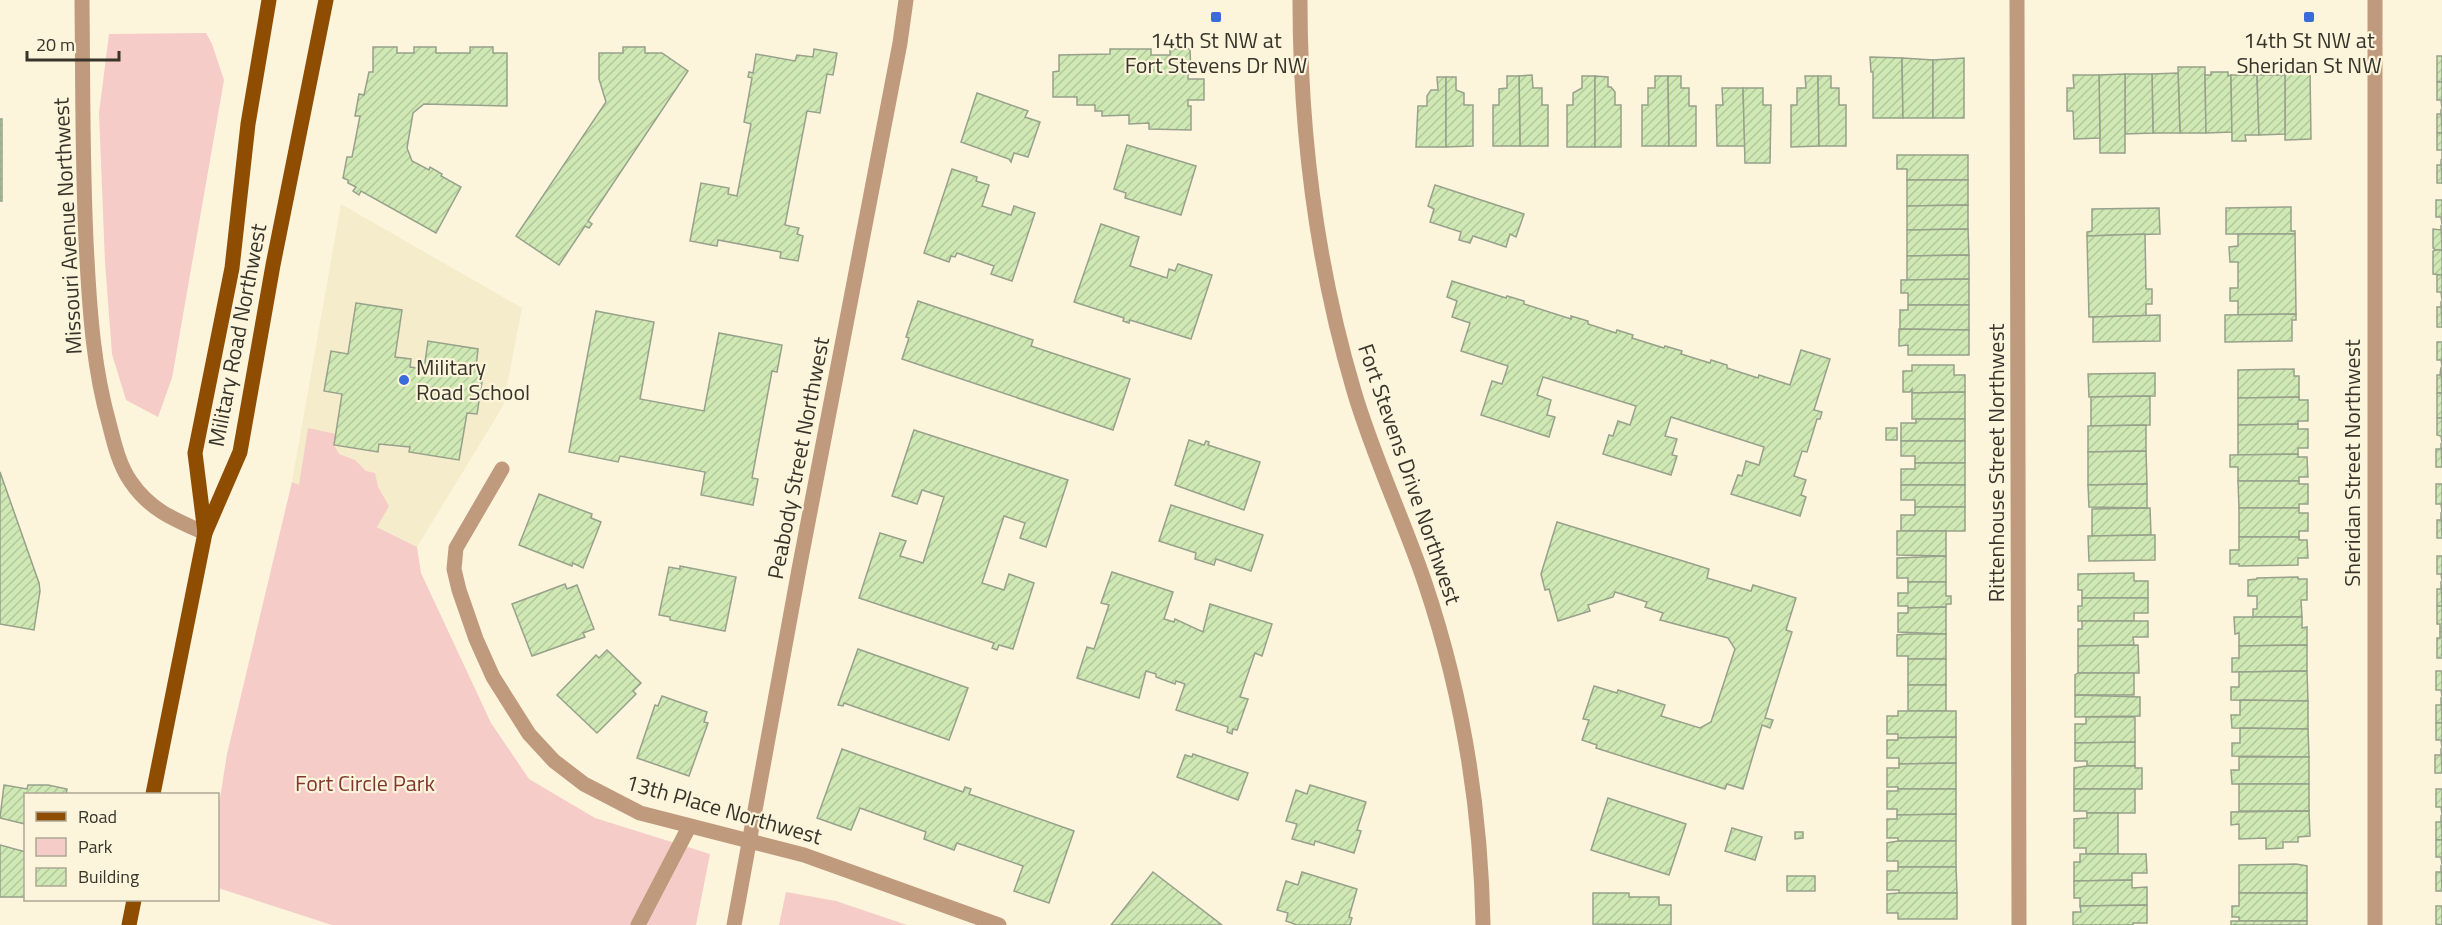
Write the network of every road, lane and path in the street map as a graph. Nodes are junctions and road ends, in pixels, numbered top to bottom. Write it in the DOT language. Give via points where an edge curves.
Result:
graph roads {
  1 [pos="82,0"];
  2 [pos="269,0"];
  3 [pos="326,0"];
  4 [pos="906,0"];
  5 [pos="1300,0"];
  6 [pos="2017,0"];
  7 [pos="2374,0"];
  8 [pos="502,469"];
  9 [pos="205,532"];
  10 [pos="153,793"];
  11 [pos="689,827"];
  12 [pos="750,840"];
  13 [pos="134,901"];
  14 [pos="129,925"];
  15 [pos="639,925"];
  16 [pos="734,925"];
  17 [pos="999,925"];
  18 [pos="1484,925"];
  19 [pos="2019,925"];
  20 [pos="2375,925"];
  1 -- 9 [label="street, Missouri Avenue Northwest" via="85,218 90,320 101,391 115,445 131,482 166,517"];
  2 -- 9 [label="main road, Military Road Northwest" via="248,124 232,268 195,453"];
  3 -- 9 [label="main road, Military Road Northwest" via="240,452"];
  4 -- 12 [label="street, Peabody Street Northwest"];
  5 -- 18 [label="street, Fort Stevens Drive Northwest" via="1304,128 1321,256 1354,390 1424,581 1455,692 1475,805"];
  6 -- 19 [label="street, Rittenhouse Street Northwest"];
  7 -- 20 [label="street, Sheridan Street Northwest"];
  8 -- 11 [label="street, 13th Place Northwest" via="456,548 454,569 476,639 493,677 529,734 554,761 584,784 640,813"];
  9 -- 10 [label="main road"];
  11 -- 12 [label="street, 13th Place Northwest"];
  11 -- 15 [label="street"];
  12 -- 16 [label="street, Peabody Street Northwest"];
  12 -- 17 [label="street, 13th Place Northwest" via="804,855"];
  13 -- 14 [label="main road"];
}
